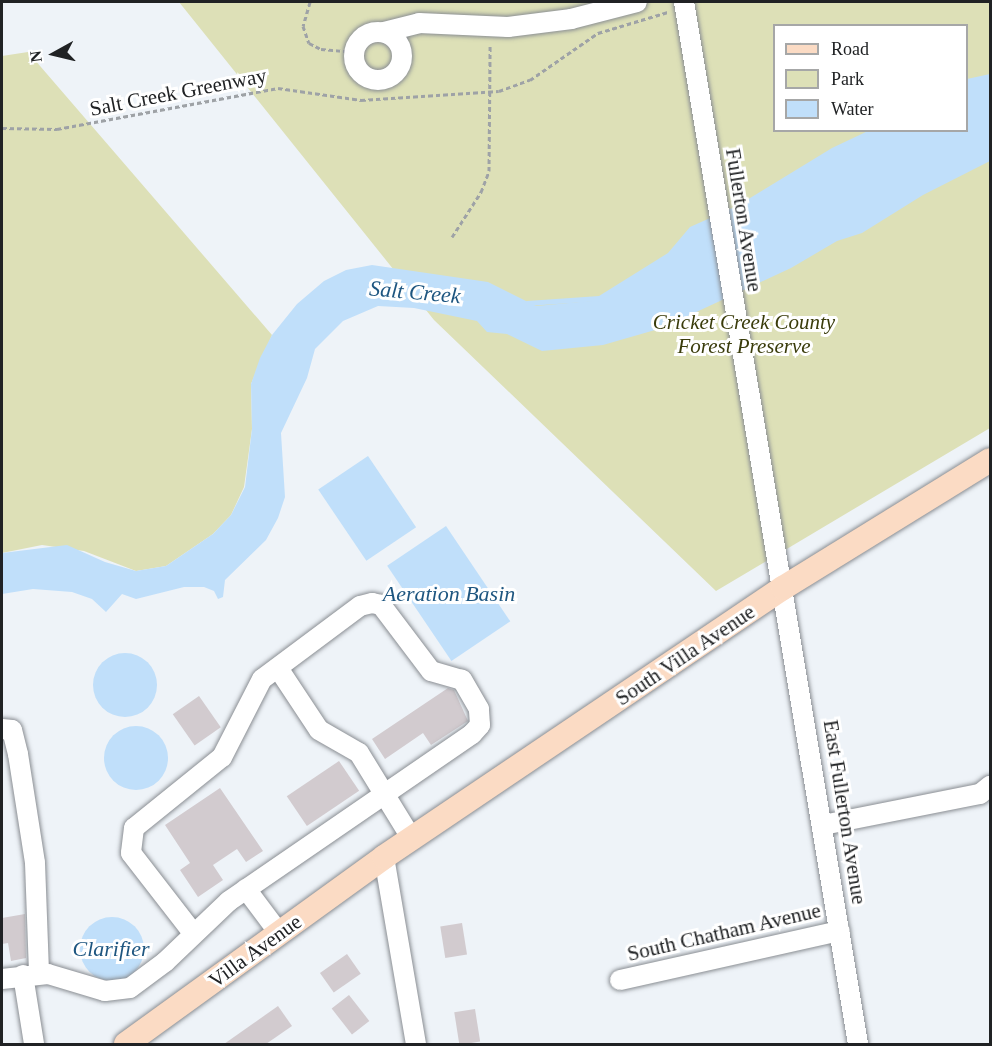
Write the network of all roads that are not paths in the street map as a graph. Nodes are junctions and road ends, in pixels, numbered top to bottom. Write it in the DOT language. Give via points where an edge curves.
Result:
graph roads {
  1 [pos="637,2"];
  2 [pos="684,4"];
  3 [pos="384,32"];
  4 [pos="990,460"];
  5 [pos="783,588"];
  6 [pos="278,668"];
  7 [pos="2,729"];
  8 [pos="990,786"];
  9 [pos="384,794"];
  10 [pos="822,825"];
  11 [pos="412,838"];
  12 [pos="384,857"];
  13 [pos="246,889"];
  14 [pos="840,931"];
  15 [pos="193,933"];
  16 [pos="279,933"];
  17 [pos="31,975"];
  18 [pos="2,979"];
  19 [pos="620,980"];
  20 [pos="34,1044"];
  21 [pos="126,1044"];
  22 [pos="416,1044"];
  23 [pos="858,1044"];
  1 -- 3 [label="street" via="571,19 489,27 419,23"];
  2 -- 5 [label="street, Fullerton Avenue"];
  3 -- 3 [label="street" via="401,47 401,63 392,76 377,80 362,74 354,52 368,34"];
  4 -- 5 [label="main road, South Villa Avenue"];
  5 -- 10 [label="street, East Fullerton Avenue"];
  5 -- 11 [label="main road, South Villa Avenue"];
  6 -- 9 [label="street" via="319,730 359,753"];
  6 -- 9 [label="street" via="360,606 372,603 381,605 431,671 462,680 479,709 480,725"];
  6 -- 15 [label="street" via="262,679 222,757 134,828 130,838 130,853"];
  7 -- 17 [label="street" via="12,730 16,746 35,863"];
  8 -- 10 [label="street" via="980,794"];
  9 -- 11 [label="street"];
  9 -- 13 [label="street"];
  10 -- 14 [label="street, East Fullerton Avenue"];
  11 -- 12 [label="main road, South Villa Avenue"];
  12 -- 16 [label="main road, Villa Avenue"];
  12 -- 22 [label="street"];
  13 -- 15 [label="street"];
  13 -- 16 [label="street"];
  14 -- 19 [label="street, South Chatham Avenue"];
  14 -- 23 [label="street, East Fullerton Avenue"];
  15 -- 17 [label="street" via="165,962 130,988 118,991"];
  16 -- 21 [label="main road, Villa Avenue"];
  17 -- 18 [label="street"];
  17 -- 20 [label="street"];
}
